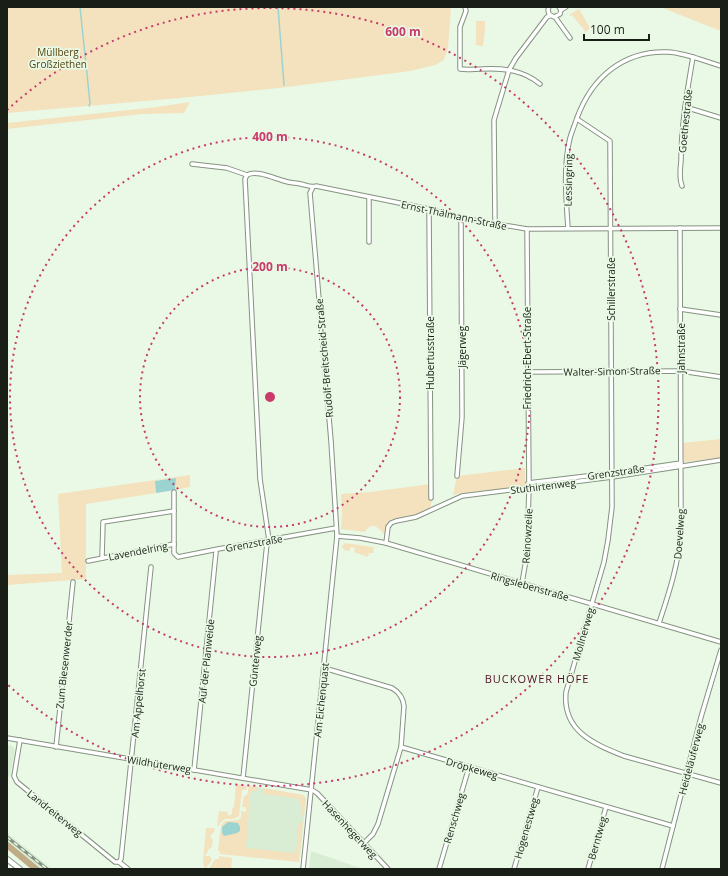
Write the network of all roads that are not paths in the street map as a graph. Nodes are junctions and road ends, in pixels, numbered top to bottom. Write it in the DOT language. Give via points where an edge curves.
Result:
graph roads {
  1 [pos="465,7"];
  2 [pos="549,7"];
  3 [pos="566,7"];
  4 [pos="560,9"];
  5 [pos="550,16"];
  6 [pos="555,17"];
  7 [pos="570,38"];
  8 [pos="694,57"];
  9 [pos="721,66"];
  10 [pos="509,70"];
  11 [pos="540,84"];
  12 [pos="685,107"];
  13 [pos="721,118"];
  14 [pos="577,120"];
  15 [pos="192,164"];
  16 [pos="247,175"];
  17 [pos="682,186"];
  18 [pos="313,187"];
  19 [pos="369,197"];
  20 [pos="429,209"];
  21 [pos="461,218"];
  22 [pos="495,224"];
  23 [pos="568,228"];
  24 [pos="610,228"];
  25 [pos="680,228"];
  26 [pos="721,228"];
  27 [pos="527,229"];
  28 [pos="369,242"];
  29 [pos="680,309"];
  30 [pos="721,315"];
  31 [pos="611,371"];
  32 [pos="681,371"];
  33 [pos="527,372"];
  34 [pos="721,377"];
  35 [pos="721,460"];
  36 [pos="681,465"];
  37 [pos="612,475"];
  38 [pos="457,476"];
  39 [pos="528,485"];
  40 [pos="174,492"];
  41 [pos="431,498"];
  42 [pos="174,511"];
  43 [pos="336,529"];
  44 [pos="337,536"];
  45 [pos="268,542"];
  46 [pos="386,543"];
  47 [pos="174,544"];
  48 [pos="216,552"];
  49 [pos="174,553"];
  50 [pos="102,558"];
  51 [pos="88,561"];
  52 [pos="152,567"];
  53 [pos="73,582"];
  54 [pos="522,583"];
  55 [pos="591,604"];
  56 [pos="659,623"];
  57 [pos="721,642"];
  58 [pos="721,650"];
  59 [pos="324,668"];
  60 [pos="7,738"];
  61 [pos="20,740"];
  62 [pos="56,747"];
  63 [pos="401,747"];
  64 [pos="132,760"];
  65 [pos="469,767"];
  66 [pos="194,770"];
  67 [pos="687,774"];
  68 [pos="243,778"];
  69 [pos="721,783"];
  70 [pos="538,787"];
  71 [pos="312,790"];
  72 [pos="606,807"];
  73 [pos="673,826"];
  74 [pos="364,843"];
  75 [pos="7,859"];
  76 [pos="119,862"];
  77 [pos="7,866"];
  78 [pos="11,869"];
  79 [pos="20,869"];
  80 [pos="128,869"];
  81 [pos="303,869"];
  82 [pos="388,869"];
  83 [pos="439,869"];
  84 [pos="514,869"];
  85 [pos="588,869"];
  86 [pos="662,869"];
  1 -- 10 [label="street" via="460,27 460,69"];
  2 -- 5 [label="street"];
  3 -- 4 [label="street"];
  4 -- 6 [label="street" via="559,15"];
  5 -- 6 [label="street"];
  5 -- 10 [label="street"];
  6 -- 7 [label="street"];
  8 -- 9 [label="street, Lessingring"];
  8 -- 12 [label="street, Goethestraße"];
  8 -- 14 [label="street, Lessingring" via="679,53 654,52 637,54 621,62 592,89 581,107"];
  10 -- 11 [label="street" via="532,77"];
  10 -- 22 [label="street" via="494,120"];
  12 -- 13 [label="street"];
  12 -- 17 [label="street, Goethestraße" via="681,142"];
  14 -- 23 [label="street, Lessingring" via="570,139 566,164"];
  14 -- 24 [label="street, Schillerstraße" via="610,141"];
  15 -- 16 [label="street, Ernst-Thälmann-Straße" via="227,168"];
  16 -- 18 [label="street, Ernst-Thälmann-Straße" via="264,175"];
  16 -- 45 [label="street, Günterweg" via="245,179 260,479"];
  18 -- 19 [label="street, Ernst-Thälmann-Straße"];
  18 -- 43 [label="street, Rudolf-Breitscheid-Straße" via="310,193"];
  19 -- 20 [label="street, Ernst-Thälmann-Straße"];
  19 -- 28 [label="street"];
  20 -- 21 [label="street, Ernst-Thälmann-Straße"];
  20 -- 41 [label="street, Hubertusstraße"];
  21 -- 22 [label="street, Ernst-Thälmann-Straße"];
  21 -- 38 [label="street, Jägerweg" via="462,417"];
  22 -- 27 [label="street, Ernst-Thälmann-Straße"];
  23 -- 24 [label="street, Ernst-Thälmann-Straße"];
  23 -- 27 [label="street, Ernst-Thälmann-Straße"];
  24 -- 25 [label="street, Ernst-Thälmann-Straße"];
  24 -- 31 [label="street, Schillerstraße"];
  25 -- 26 [label="street, Ernst-Thälmann-Straße"];
  25 -- 29 [label="street, Jahnstraße"];
  27 -- 33 [label="street, Friedrich-Ebert-Straße"];
  29 -- 30 [label="street"];
  29 -- 32 [label="street, Jahnstraße"];
  31 -- 32 [label="street, Walter-Simon-Straße"];
  31 -- 33 [label="street, Walter-Simon-Straße"];
  31 -- 37 [label="street, Schillerstraße"];
  32 -- 34 [label="street, Walter-Simon-Straße"];
  32 -- 36 [label="street, Jahnstraße"];
  33 -- 39 [label="street, Friedrich-Ebert-Straße"];
  35 -- 36 [label="street, Stuthirtenweg"];
  36 -- 37 [label="street, Stuthirtenweg"];
  36 -- 56 [label="street, Doevelweg" via="679,554"];
  37 -- 39 [label="street, Stuthirtenweg"];
  37 -- 55 [label="street, Mollnerweg" via="608,540"];
  39 -- 46 [label="street, Stuthirtenweg" via="462,496 416,517 391,523 388,526"];
  39 -- 54 [label="street, Reinowzeile" via="527,554"];
  40 -- 42 [label="street, Lavendelring"];
  42 -- 47 [label="street, Lavendelring"];
  42 -- 50 [label="street, Lavendelring" via="102,522"];
  43 -- 44 [label="street, Am Eichenquast"];
  43 -- 45 [label="street, Grenzstraße"];
  44 -- 46 [label="street, Ringslebenstraße"];
  44 -- 59 [label="street, Am Eichenquast"];
  45 -- 49 [label="street, Grenzstraße" via="181,557"];
  45 -- 68 [label="street, Günterweg"];
  46 -- 54 [label="street, Ringslebenstraße"];
  47 -- 49 [label="street, Lavendelring"];
  47 -- 50 [label="street, Lavendelring"];
  48 -- 66 [label="street, Auf der Planweide"];
  50 -- 51 [label="street, Lavendelring"];
  52 -- 64 [label="street, Am Appelhorst"];
  53 -- 62 [label="street, Zum Biesenwerder"];
  54 -- 55 [label="street, Ringslebenstraße"];
  55 -- 56 [label="street, Ringslebenstraße"];
  55 -- 67 [label="street, Mollnerweg" via="566,692 566,707 570,719 585,735 610,750"];
  56 -- 57 [label="street, Ringslebenstraße"];
  58 -- 67 [label="street, Heideläuferweg"];
  59 -- 63 [label="street" via="392,688 397,692 403,702"];
  59 -- 71 [label="street, Am Eichenquast"];
  60 -- 61 [label="street, Wildhüterweg"];
  61 -- 62 [label="street, Wildhüterweg"];
  61 -- 76 [label="street, Landreiterweg" via="14,779 115,862"];
  62 -- 64 [label="street, Wildhüterweg"];
  63 -- 65 [label="street, Dröpkeweg"];
  63 -- 74 [label="street" via="378,824"];
  64 -- 66 [label="street, Wildhüterweg"];
  64 -- 76 [label="street, Am Appelhorst"];
  65 -- 70 [label="street, Dröpkeweg"];
  65 -- 83 [label="street, Renschweg"];
  66 -- 68 [label="street, Wildhüterweg"];
  67 -- 69 [label="street, Mollnerweg"];
  67 -- 73 [label="street, Heideläuferweg"];
  68 -- 71 [label="street, Wildhüterweg"];
  70 -- 72 [label="street, Dröpkeweg"];
  70 -- 84 [label="street, Hogenestweg"];
  71 -- 74 [label="street, Hasenhegerweg"];
  71 -- 81 [label="street, Am Eichenquast"];
  72 -- 73 [label="street, Dröpkeweg"];
  72 -- 85 [label="street, Berntweg"];
  73 -- 86 [label="street, Heideläuferweg"];
  74 -- 82 [label="street, Hasenhegerweg"];
  75 -- 79 [label="street"];
  76 -- 80 [label="street, Landreiterweg"];
  77 -- 78 [label="street"];
}
